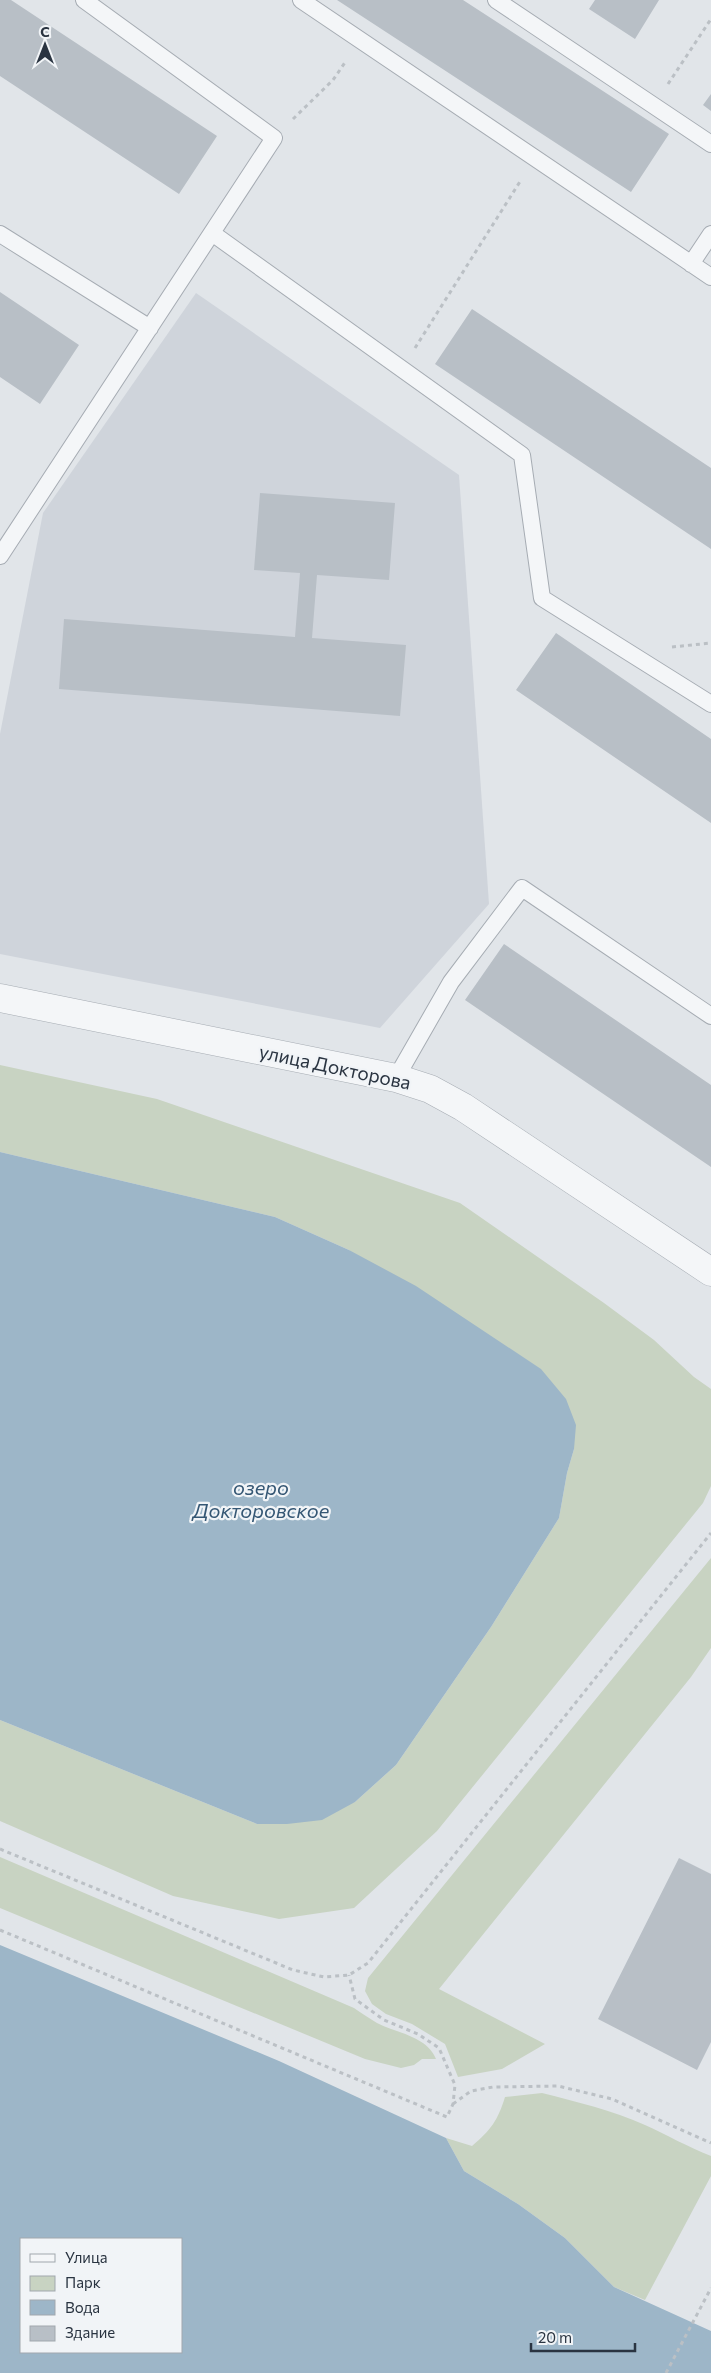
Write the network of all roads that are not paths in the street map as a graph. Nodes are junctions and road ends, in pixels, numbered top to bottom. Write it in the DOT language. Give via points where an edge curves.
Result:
graph roads {
  1 [pos="84,0"];
  2 [pos="301,0"];
  3 [pos="496,0"];
  4 [pos="711,144"];
  5 [pos="212,233"];
  6 [pos="0,234"];
  7 [pos="711,234"];
  8 [pos="691,264"];
  9 [pos="711,277"];
  10 [pos="150,328"];
  11 [pos="2,547"];
  12 [pos="711,704"];
  13 [pos="0,998"];
  14 [pos="711,1016"];
  15 [pos="396,1078"];
  16 [pos="711,1272"];
  1 -- 5 [label="lane" via="274,138"];
  2 -- 8 [label="lane"];
  3 -- 4 [label="lane"];
  5 -- 10 [label="lane"];
  5 -- 12 [label="lane" via="522,454 542,598"];
  6 -- 10 [label="lane"];
  7 -- 8 [label="lane"];
  8 -- 9 [label="lane"];
  10 -- 11 [label="lane"];
  13 -- 15 [label="street, улица Докторова"];
  14 -- 15 [label="lane" via="522,888 451,982"];
  15 -- 16 [label="street, улица Докторова" via="430,1089 463,1107"];
}
